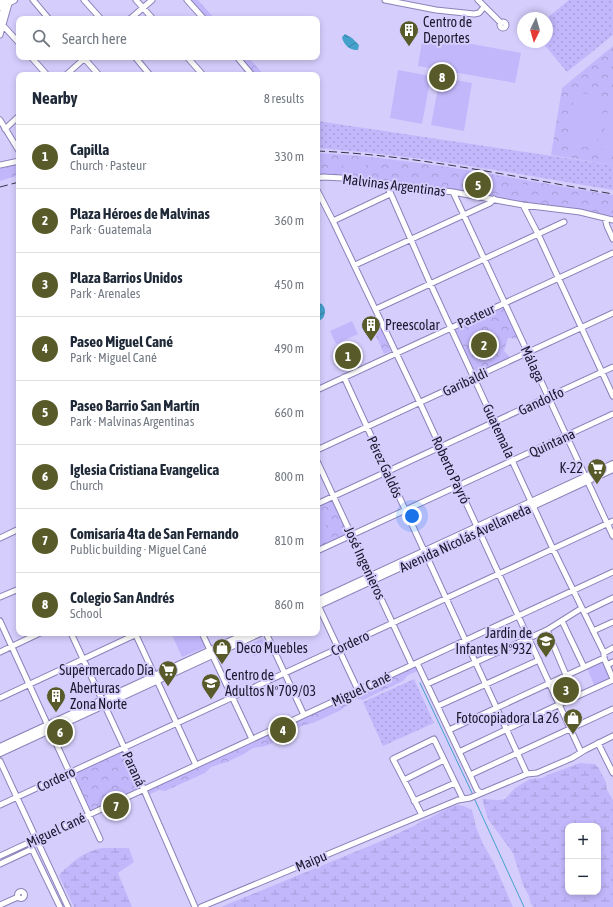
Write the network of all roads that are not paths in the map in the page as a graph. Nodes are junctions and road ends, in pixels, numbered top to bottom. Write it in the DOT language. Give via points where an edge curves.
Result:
graph roads {
  1 [pos="32,0"];
  2 [pos="84,0"];
  3 [pos="136,0"];
  4 [pos="152,0"];
  5 [pos="187,0"];
  6 [pos="385,0"];
  7 [pos="478,0"];
  8 [pos="6,2"];
  9 [pos="143,8"];
  10 [pos="484,8"];
  11 [pos="46,16"];
  12 [pos="98,16"];
  13 [pos="134,16"];
  14 [pos="150,16"];
  15 [pos="201,16"];
  16 [pos="1,22"];
  17 [pos="501,23"];
  18 [pos="0,35"];
  19 [pos="16,40"];
  20 [pos="34,60"];
  21 [pos="83,60"];
  22 [pos="87,60"];
  23 [pos="138,60"];
  24 [pos="190,60"];
  25 [pos="240,60"];
  26 [pos="44,72"];
  27 [pos="69,72"];
  28 [pos="97,72"];
  29 [pos="148,72"];
  30 [pos="200,72"];
  31 [pos="250,72"];
  32 [pos="16,119"];
  33 [pos="0,120"];
  34 [pos="5,129"];
  35 [pos="16,147"];
  36 [pos="16,162"];
  37 [pos="0,165"];
  38 [pos="320,178"];
  39 [pos="386,183"];
  40 [pos="453,192"];
  41 [pos="390,194"];
  42 [pos="320,196"];
  43 [pos="494,199"];
  44 [pos="524,205"];
  45 [pos="464,214"];
  46 [pos="605,218"];
  47 [pos="613,220"];
  48 [pos="333,221"];
  49 [pos="564,222"];
  50 [pos="538,234"];
  51 [pos="410,239"];
  52 [pos="613,239"];
  53 [pos="613,253"];
  54 [pos="484,259"];
  55 [pos="355,265"];
  56 [pos="558,278"];
  57 [pos="430,283"];
  58 [pos="504,303"];
  59 [pos="376,308"];
  60 [pos="613,313"];
  61 [pos="452,327"];
  62 [pos="582,328"];
  63 [pos="397,352"];
  64 [pos="528,353"];
  65 [pos="613,367"];
  66 [pos="602,372"];
  67 [pos="344,377"];
  68 [pos="474,378"];
  69 [pos="320,389"];
  70 [pos="613,396"];
  71 [pos="548,397"];
  72 [pos="420,403"];
  73 [pos="613,414"];
  74 [pos="495,422"];
  75 [pos="367,427"];
  76 [pos="567,436"];
  77 [pos="441,447"];
  78 [pos="320,449"];
  79 [pos="513,461"];
  80 [pos="613,464"];
  81 [pos="320,468"];
  82 [pos="613,469"];
  83 [pos="387,471"];
  84 [pos="586,479"];
  85 [pos="459,486"];
  86 [pos="333,496"];
  87 [pos="320,502"];
  88 [pos="533,504"];
  89 [pos="405,510"];
  90 [pos="613,521"];
  91 [pos="607,524"];
  92 [pos="479,529"];
  93 [pos="16,530"];
  94 [pos="351,535"];
  95 [pos="613,536"];
  96 [pos="0,538"];
  97 [pos="554,549"];
  98 [pos="320,550"];
  99 [pos="425,554"];
  100 [pos="613,572"];
  101 [pos="499,574"];
  102 [pos="372,578"];
  103 [pos="16,590"];
  104 [pos="573,590"];
  105 [pos="0,597"];
  106 [pos="613,598"];
  107 [pos="446,599"];
  108 [pos="320,603"];
  109 [pos="320,610"];
  110 [pos="583,610"];
  111 [pos="519,616"];
  112 [pos="0,621"];
  113 [pos="562,621"];
  114 [pos="613,622"];
  115 [pos="392,623"];
  116 [pos="547,630"];
  117 [pos="593,631"];
  118 [pos="34,636"];
  119 [pos="72,636"];
  120 [pos="131,636"];
  121 [pos="138,636"];
  122 [pos="203,636"];
  123 [pos="242,636"];
  124 [pos="253,636"];
  125 [pos="267,636"];
  126 [pos="528,639"];
  127 [pos="466,640"];
  128 [pos="12,646"];
  129 [pos="338,648"];
  130 [pos="613,648"];
  131 [pos="0,652"];
  132 [pos="211,653"];
  133 [pos="604,655"];
  134 [pos="83,659"];
  135 [pos="539,660"];
  136 [pos="613,662"];
  137 [pos="476,663"];
  138 [pos="415,664"];
  139 [pos="607,665"];
  140 [pos="584,667"];
  141 [pos="285,673"];
  142 [pos="566,675"];
  143 [pos="156,678"];
  144 [pos="613,680"];
  145 [pos="550,683"];
  146 [pos="29,684"];
  147 [pos="427,684"];
  148 [pos="486,684"];
  149 [pos="358,690"];
  150 [pos="0,698"];
  151 [pos="232,698"];
  152 [pos="103,703"];
  153 [pos="560,704"];
  154 [pos="438,706"];
  155 [pos="496,707"];
  156 [pos="613,709"];
  157 [pos="304,715"];
  158 [pos="177,723"];
  159 [pos="49,728"];
  160 [pos="570,728"];
  161 [pos="448,730"];
  162 [pos="507,730"];
  163 [pos="613,736"];
  164 [pos="252,739"];
  165 [pos="598,743"];
  166 [pos="0,747"];
  167 [pos="124,748"];
  168 [pos="459,752"];
  169 [pos="582,752"];
  170 [pos="0,753"];
  171 [pos="517,753"];
  172 [pos="444,760"];
  173 [pos="0,761"];
  174 [pos="196,766"];
  175 [pos="613,772"];
  176 [pos="70,773"];
  177 [pos="526,774"];
  178 [pos="470,776"];
  179 [pos="404,780"];
  180 [pos="455,783"];
  181 [pos="144,790"];
  182 [pos="479,794"];
  183 [pos="17,797"];
  184 [pos="463,799"];
  185 [pos="414,801"];
  186 [pos="0,805"];
  187 [pos="89,815"];
  188 [pos="422,815"];
  189 [pos="100,839"];
  190 [pos="36,840"];
  191 [pos="0,856"];
  192 [pos="0,864"];
  193 [pos="18,897"];
  194 [pos="0,905"];
  195 [pos="60,907"];
  196 [pos="68,907"];
  197 [pos="195,907"];
  198 [pos="201,907"];
  1 -- 11 [label="street"];
  2 -- 12 [label="street"];
  3 -- 9 [label="street"];
  4 -- 9 [label="street"];
  5 -- 15 [label="street"];
  6 -- 10 [label="street" via="474,14"];
  7 -- 10 [label="street"];
  8 -- 16 [label="street"];
  9 -- 13 [label="street"];
  9 -- 14 [label="street"];
  10 -- 17 [label="street"];
  16 -- 18 [label="street"];
  16 -- 19 [label="street"];
  20 -- 26 [label="street"];
  21 -- 27 [label="street"];
  22 -- 28 [label="street"];
  23 -- 29 [label="street"];
  24 -- 30 [label="street"];
  25 -- 31 [label="street"];
  32 -- 34 [label="street"];
  33 -- 34 [label="street"];
  34 -- 35 [label="street"];
  36 -- 37 [label="street"];
  38 -- 39 [label="street, Malvinas Argentinas"];
  39 -- 40 [label="street, Malvinas Argentinas"];
  39 -- 41 [label="street, Guatemala"];
  40 -- 43 [label="street, Malvinas Argentinas"];
  40 -- 45 [label="street, Málaga"];
  41 -- 48 [label="street"];
  41 -- 51 [label="street, Guatemala"];
  42 -- 48 [label="street, Roberto Payró"];
  43 -- 44 [label="street, Malvinas Argentinas"];
  43 -- 45 [label="street"];
  44 -- 46 [label="street, Malvinas Argentinas"];
  44 -- 50 [label="street"];
  45 -- 51 [label="street"];
  45 -- 54 [label="street, Málaga"];
  46 -- 47 [label="street, Malvinas Argentinas"];
  46 -- 52 [label="street"];
  48 -- 55 [label="street, Roberto Payró"];
  49 -- 50 [label="street"];
  50 -- 54 [label="street"];
  50 -- 56 [label="street"];
  51 -- 55 [label="street"];
  51 -- 57 [label="street, Guatemala"];
  53 -- 56 [label="street, Pasteur"];
  54 -- 57 [label="street"];
  54 -- 58 [label="street, Málaga"];
  55 -- 59 [label="street, Roberto Payró"];
  56 -- 58 [label="street, Pasteur"];
  56 -- 62 [label="street"];
  57 -- 59 [label="street"];
  57 -- 61 [label="street, Guatemala"];
  58 -- 61 [label="street, Pasteur"];
  58 -- 64 [label="street, Málaga"];
  59 -- 63 [label="street, Roberto Payró"];
  60 -- 62 [label="street, Garibaldi"];
  61 -- 63 [label="street, Pasteur"];
  61 -- 68 [label="street, Guatemala"];
  62 -- 64 [label="street, Garibaldi"];
  62 -- 66 [label="street"];
  63 -- 67 [label="street, Pasteur"];
  63 -- 72 [label="street, Roberto Payró"];
  64 -- 68 [label="street, Garibaldi"];
  64 -- 71 [label="street, Málaga"];
  65 -- 66 [label="street, Gandolfo"];
  66 -- 70 [label="street"];
  66 -- 71 [label="street, Gandolfo"];
  67 -- 69 [label="street, Pasteur"];
  67 -- 75 [label="street, Pérez Galdós"];
  68 -- 72 [label="street, Garibaldi"];
  68 -- 74 [label="street, Guatemala"];
  71 -- 74 [label="street, Gandolfo"];
  71 -- 76 [label="street, Málaga"];
  72 -- 75 [label="street, Garibaldi"];
  72 -- 77 [label="street, Roberto Payró"];
  73 -- 76 [label="street, Quintana"];
  74 -- 77 [label="street, Gandolfo"];
  74 -- 79 [label="street, Guatemala"];
  75 -- 78 [label="street, Garibaldi"];
  75 -- 83 [label="street, Pérez Galdós"];
  76 -- 79 [label="street, Quintana"];
  76 -- 84 [label="street, Málaga"];
  77 -- 83 [label="street, Gandolfo"];
  77 -- 85 [label="street, Roberto Payró"];
  79 -- 85 [label="street, Quintana"];
  79 -- 88 [label="street, Guatemala"];
  80 -- 84 [label="main road, Avenida Nicolás Avellaneda"];
  81 -- 86 [label="street, José Ingenieros"];
  82 -- 84 [label="main road, Avenida Nicolás Avellaneda"];
  83 -- 86 [label="street, Gandolfo"];
  83 -- 89 [label="street, Pérez Galdós"];
  84 -- 88 [label="main road, Avenida Nicolás Avellaneda"];
  84 -- 91 [label="street, Málaga"];
  85 -- 89 [label="street, Quintana"];
  85 -- 92 [label="street, Roberto Payró"];
  86 -- 87 [label="street, Gandolfo"];
  86 -- 94 [label="street, José Ingenieros"];
  88 -- 92 [label="main road, Avenida Nicolás Avellaneda"];
  88 -- 97 [label="street, Guatemala"];
  89 -- 94 [label="street, Quintana"];
  89 -- 99 [label="street, Pérez Galdós"];
  90 -- 91 [label="street, Cordero"];
  91 -- 95 [label="street, Málaga"];
  91 -- 97 [label="street, Cordero"];
  92 -- 99 [label="main road, Avenida Nicolás Avellaneda"];
  92 -- 101 [label="street, Roberto Payró"];
  93 -- 96 [label="street"];
  94 -- 98 [label="street, Quintana"];
  94 -- 102 [label="street, José Ingenieros"];
  97 -- 101 [label="street, Cordero"];
  97 -- 104 [label="street, Guatemala"];
  99 -- 102 [label="main road, Avenida Nicolás Avellaneda"];
  99 -- 107 [label="street, Pérez Galdós"];
  100 -- 104 [label="street, Miguel Cané"];
  101 -- 107 [label="street, Cordero"];
  101 -- 111 [label="street, Roberto Payró"];
  102 -- 108 [label="main road, Avenida Nicolás Avellaneda"];
  102 -- 115 [label="street, José Ingenieros"];
  103 -- 105 [label="street"];
  104 -- 110 [label="street, Guatemala"];
  104 -- 111 [label="street, Miguel Cané"];
  106 -- 110 [label="street"];
  107 -- 115 [label="street, Cordero"];
  107 -- 127 [label="street, Pérez Galdós"];
  109 -- 129 [label="street"];
  110 -- 113 [label="street"];
  110 -- 117 [label="street, Guatemala"];
  111 -- 126 [label="street, Roberto Payró"];
  111 -- 127 [label="street, Miguel Cané"];
  112 -- 128 [label="street"];
  113 -- 116 [label="street"];
  113 -- 140 [label="street"];
  114 -- 117 [label="street"];
  115 -- 129 [label="street, Cordero"];
  115 -- 138 [label="street, José Ingenieros"];
  116 -- 126 [label="street"];
  116 -- 142 [label="street"];
  117 -- 133 [label="street, Guatemala"];
  118 -- 128 [label="street"];
  119 -- 134 [label="street, Paraná"];
  120 -- 134 [label="street"];
  121 -- 143 [label="street"];
  122 -- 132 [label="street"];
  123 -- 132 [label="main road"];
  124 -- 132 [label="main road"];
  125 -- 141 [label="street"];
  126 -- 135 [label="street, Roberto Payró"];
  126 -- 137 [label="street"];
  127 -- 137 [label="street, Pérez Galdós"];
  127 -- 138 [label="street, Miguel Cané"];
  128 -- 131 [label="street"];
  128 -- 146 [label="street"];
  129 -- 141 [label="street, Cordero"];
  129 -- 149 [label="street"];
  130 -- 133 [label="street"];
  132 -- 143 [label="main road"];
  132 -- 151 [label="street"];
  133 -- 139 [label="street, Guatemala"];
  133 -- 140 [label="street"];
  134 -- 146 [label="street"];
  134 -- 152 [label="street, Paraná"];
  135 -- 145 [label="street, Roberto Payró"];
  135 -- 148 [label="street"];
  136 -- 139 [label="street"];
  137 -- 147 [label="street"];
  137 -- 148 [label="street, Pérez Galdós"];
  138 -- 147 [label="street, José Ingenieros"];
  138 -- 149 [label="street, Miguel Cané"];
  139 -- 144 [label="street, Guatemala"];
  140 -- 142 [label="street"];
  141 -- 151 [label="street, Cordero"];
  141 -- 157 [label="street"];
  142 -- 145 [label="street"];
  143 -- 152 [label="main road"];
  143 -- 158 [label="street"];
  144 -- 153 [label="street"];
  145 -- 153 [label="street, Roberto Payró"];
  145 -- 155 [label="street"];
  146 -- 150 [label="street"];
  146 -- 159 [label="street"];
  147 -- 154 [label="street, José Ingenieros"];
  148 -- 154 [label="street"];
  148 -- 155 [label="street, Pérez Galdós"];
  149 -- 157 [label="street, Miguel Cané"];
  151 -- 158 [label="street, Cordero"];
  151 -- 164 [label="street"];
  152 -- 159 [label="main road"];
  152 -- 167 [label="street, Paraná"];
  153 -- 160 [label="street, Roberto Payró"];
  153 -- 162 [label="street"];
  154 -- 161 [label="street, José Ingenieros"];
  155 -- 161 [label="street"];
  155 -- 162 [label="street, Pérez Galdós"];
  156 -- 160 [label="street"];
  157 -- 164 [label="street, Miguel Cané"];
  158 -- 167 [label="street, Cordero"];
  158 -- 174 [label="street"];
  159 -- 166 [label="main road"];
  159 -- 170 [label="main road"];
  159 -- 176 [label="street"];
  160 -- 169 [label="street, Roberto Payró"];
  160 -- 171 [label="street"];
  161 -- 168 [label="street, José Ingenieros"];
  162 -- 168 [label="street"];
  162 -- 171 [label="street, Pérez Galdós"];
  163 -- 165 [label="street, Maipu"];
  164 -- 174 [label="street, Miguel Cané"];
  165 -- 169 [label="street, Maipu"];
  165 -- 175 [label="street"];
  167 -- 176 [label="street, Cordero"];
  167 -- 181 [label="street, Paraná"];
  168 -- 178 [label="street, José Ingenieros"];
  169 -- 177 [label="street, Maipu" via="537,773"];
  171 -- 177 [label="street, Pérez Galdós"];
  171 -- 178 [label="street"];
  172 -- 179 [label="street"];
  172 -- 179 [label="street" via="434,739 393,759"];
  172 -- 180 [label="street"];
  173 -- 183 [label="street"];
  174 -- 181 [label="street, Miguel Cané"];
  176 -- 183 [label="street, Cordero"];
  176 -- 187 [label="street"];
  177 -- 182 [label="street, Maipu"];
  178 -- 182 [label="street, José Ingenieros"];
  179 -- 185 [label="street"];
  180 -- 184 [label="street"];
  180 -- 185 [label="street"];
  181 -- 187 [label="street, Miguel Cané"];
  181 -- 197 [label="street, Paraná"];
  182 -- 184 [label="street, Maipu"];
  183 -- 186 [label="street, Cordero"];
  183 -- 190 [label="street"];
  184 -- 188 [label="street, Maipu"];
  185 -- 188 [label="street"];
  187 -- 189 [label="street"];
  187 -- 190 [label="street, Miguel Cané"];
  188 -- 198 [label="street, Maipu"];
  190 -- 191 [label="street, Miguel Cané"];
  190 -- 196 [label="street"];
  192 -- 195 [label="street" via="32,849"];
  193 -- 194 [label="street"];
}
